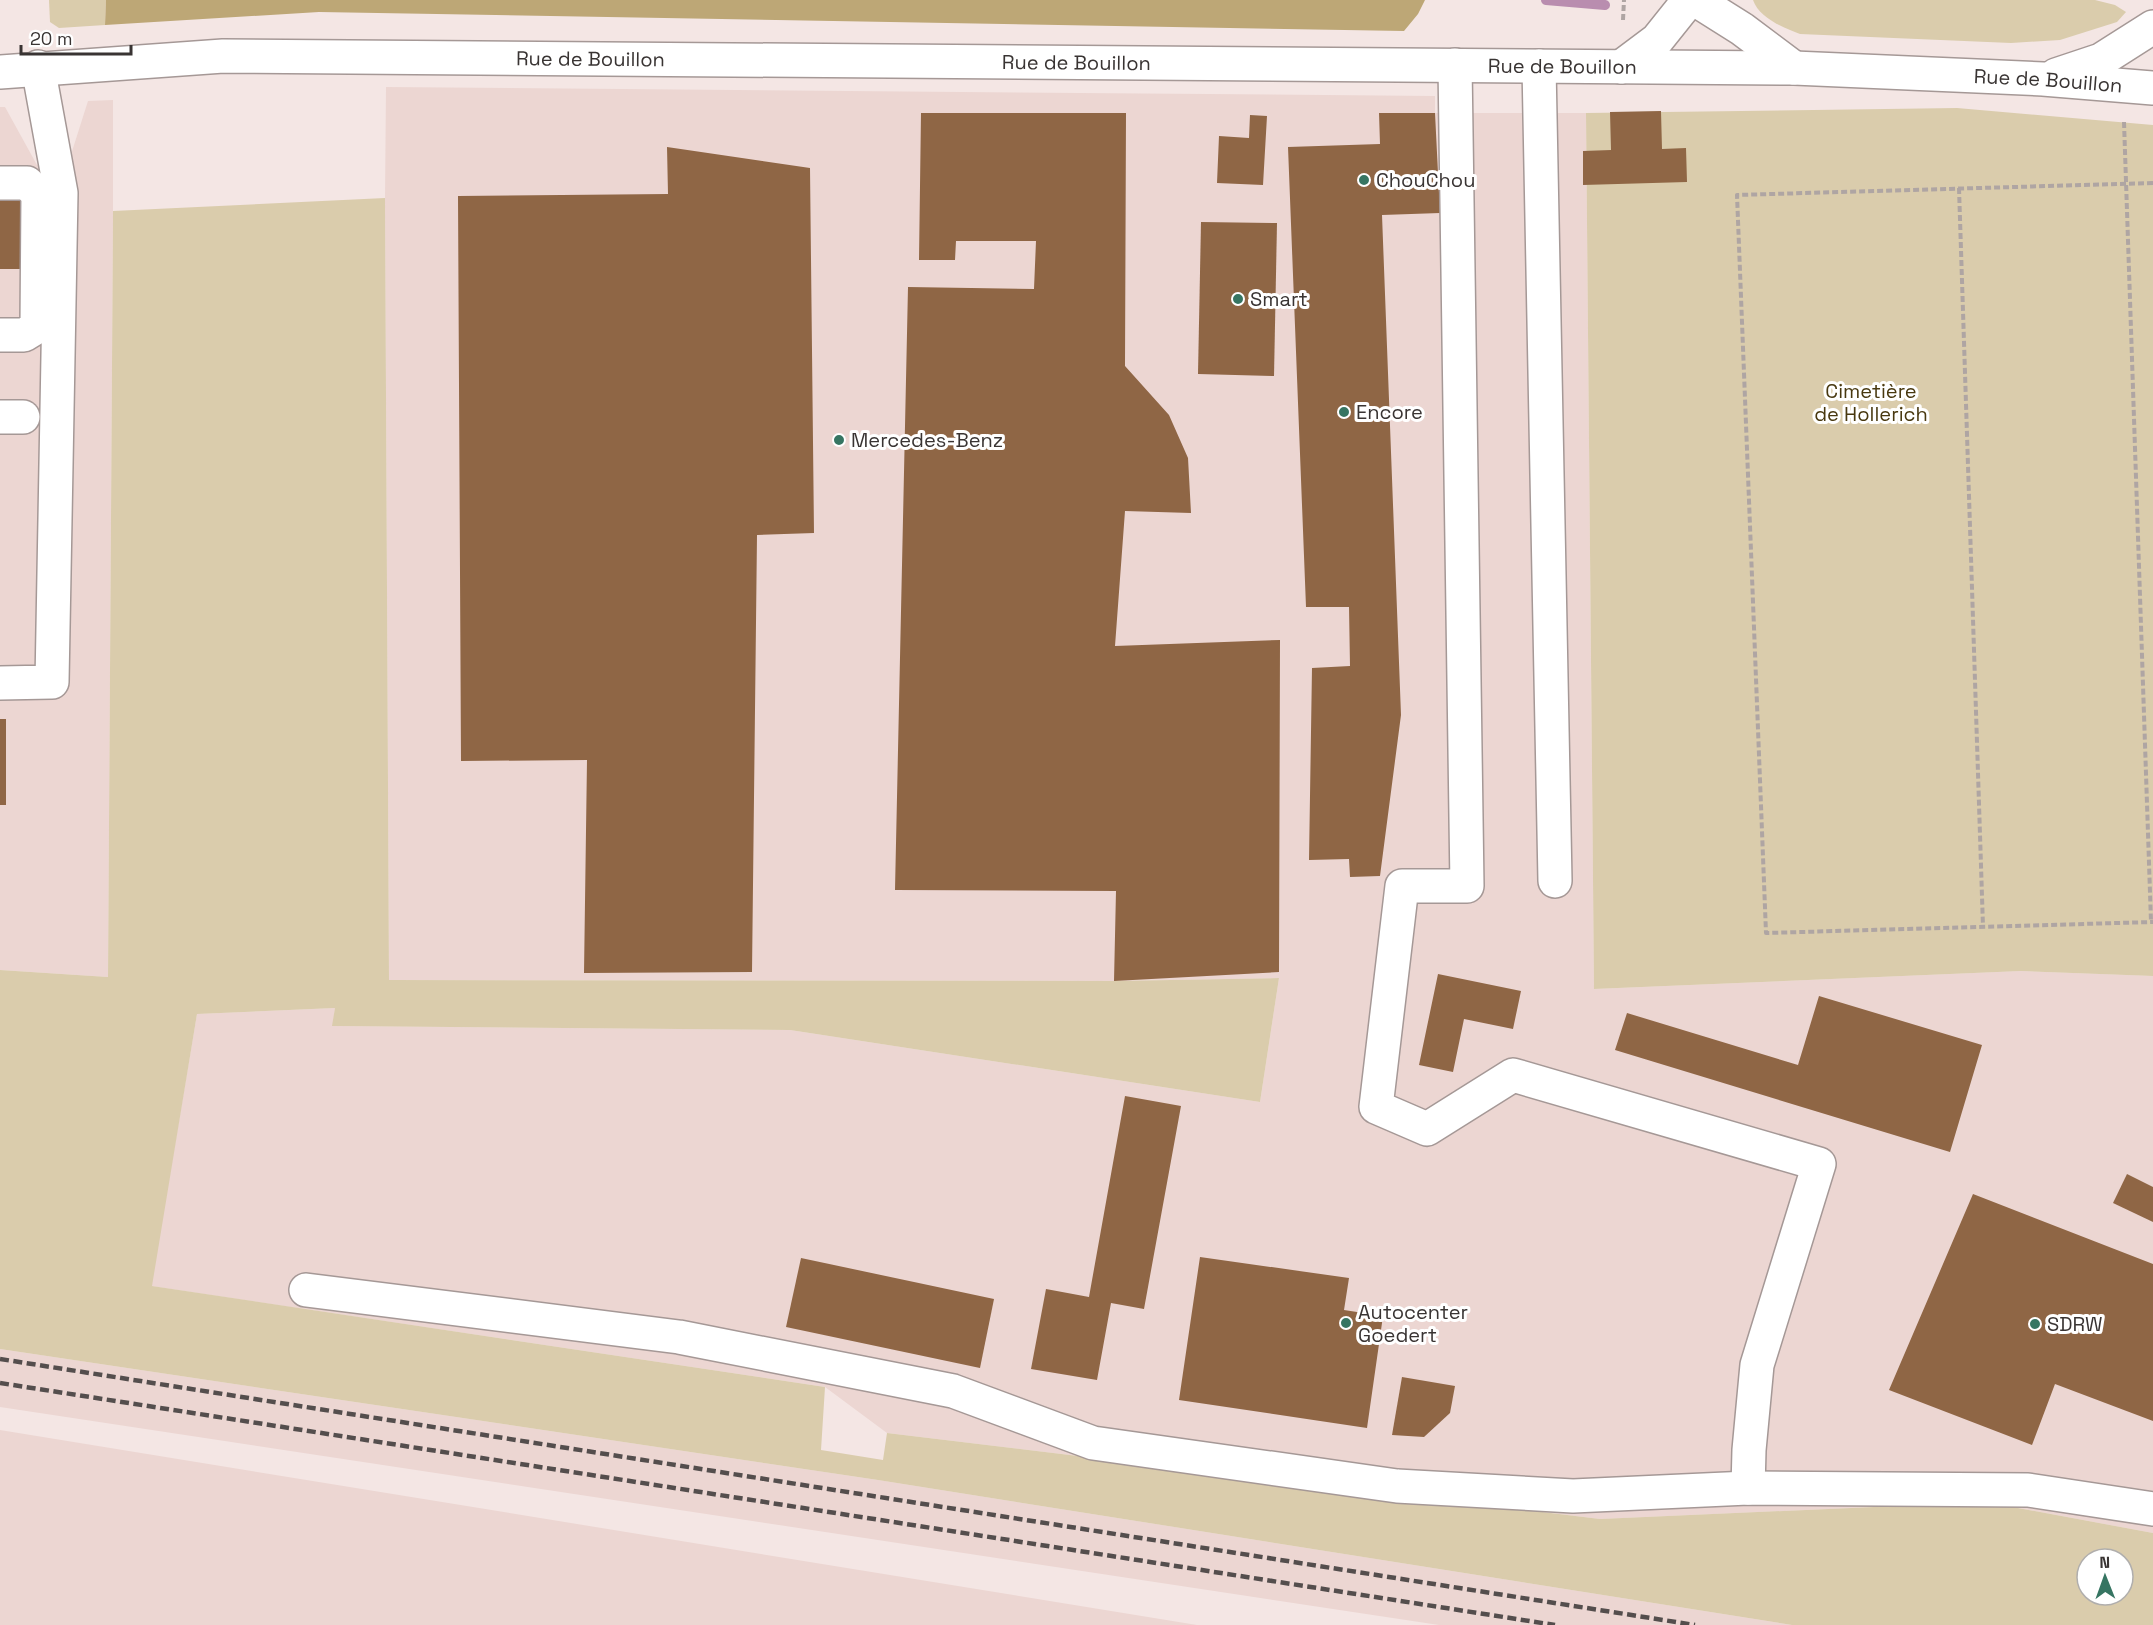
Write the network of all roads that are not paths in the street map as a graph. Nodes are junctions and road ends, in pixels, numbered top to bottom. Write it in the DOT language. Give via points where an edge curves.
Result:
graph roads {
  1 [pos="1689,0"];
  2 [pos="1696,0"];
  3 [pos="1725,0"];
  4 [pos="2153,27"];
  5 [pos="1743,28"];
  6 [pos="1455,65"];
  7 [pos="1539,66"];
  8 [pos="1621,67"];
  9 [pos="38,68"];
  10 [pos="1794,68"];
  11 [pos="0,72"];
  12 [pos="2043,79"];
  13 [pos="2138,86"];
  14 [pos="0,183"];
  15 [pos="0,335"];
  16 [pos="0,683"];
  17 [pos="1555,881"];
  18 [pos="306,1290"];
  19 [pos="1748,1488"];
  20 [pos="2153,1509"];
  1 -- 8 [label="street" via="1657,40"];
  2 -- 5 [label="street"];
  3 -- 5 [label="street"];
  4 -- 12 [label="street" via="2101,60"];
  5 -- 10 [label="street"];
  6 -- 7 [label="street, Rue de Bouillon"];
  6 -- 9 [label="street, Rue de Bouillon" via="223,56"];
  6 -- 19 [label="street" via="1467,886 1402,886 1376,1107 1426,1129 1513,1075 1819,1164 1757,1365"];
  7 -- 8 [label="street, Rue de Bouillon"];
  7 -- 17 [label="street"];
  8 -- 10 [label="street, Rue de Bouillon"];
  9 -- 11 [label="street, Rue de Bouillon"];
  9 -- 16 [label="street" via="61,193 52,682"];
  10 -- 12 [label="street, Rue de Bouillon"];
  12 -- 13 [label="street, Rue de Bouillon"];
  14 -- 15 [label="street" via="27,183 38,194 38,205 37,327 24,335"];
  18 -- 19 [label="street" via="679,1337 953,1391 1093,1443 1397,1486 1573,1496"];
  19 -- 20 [label="street" via="2028,1490"];
}
